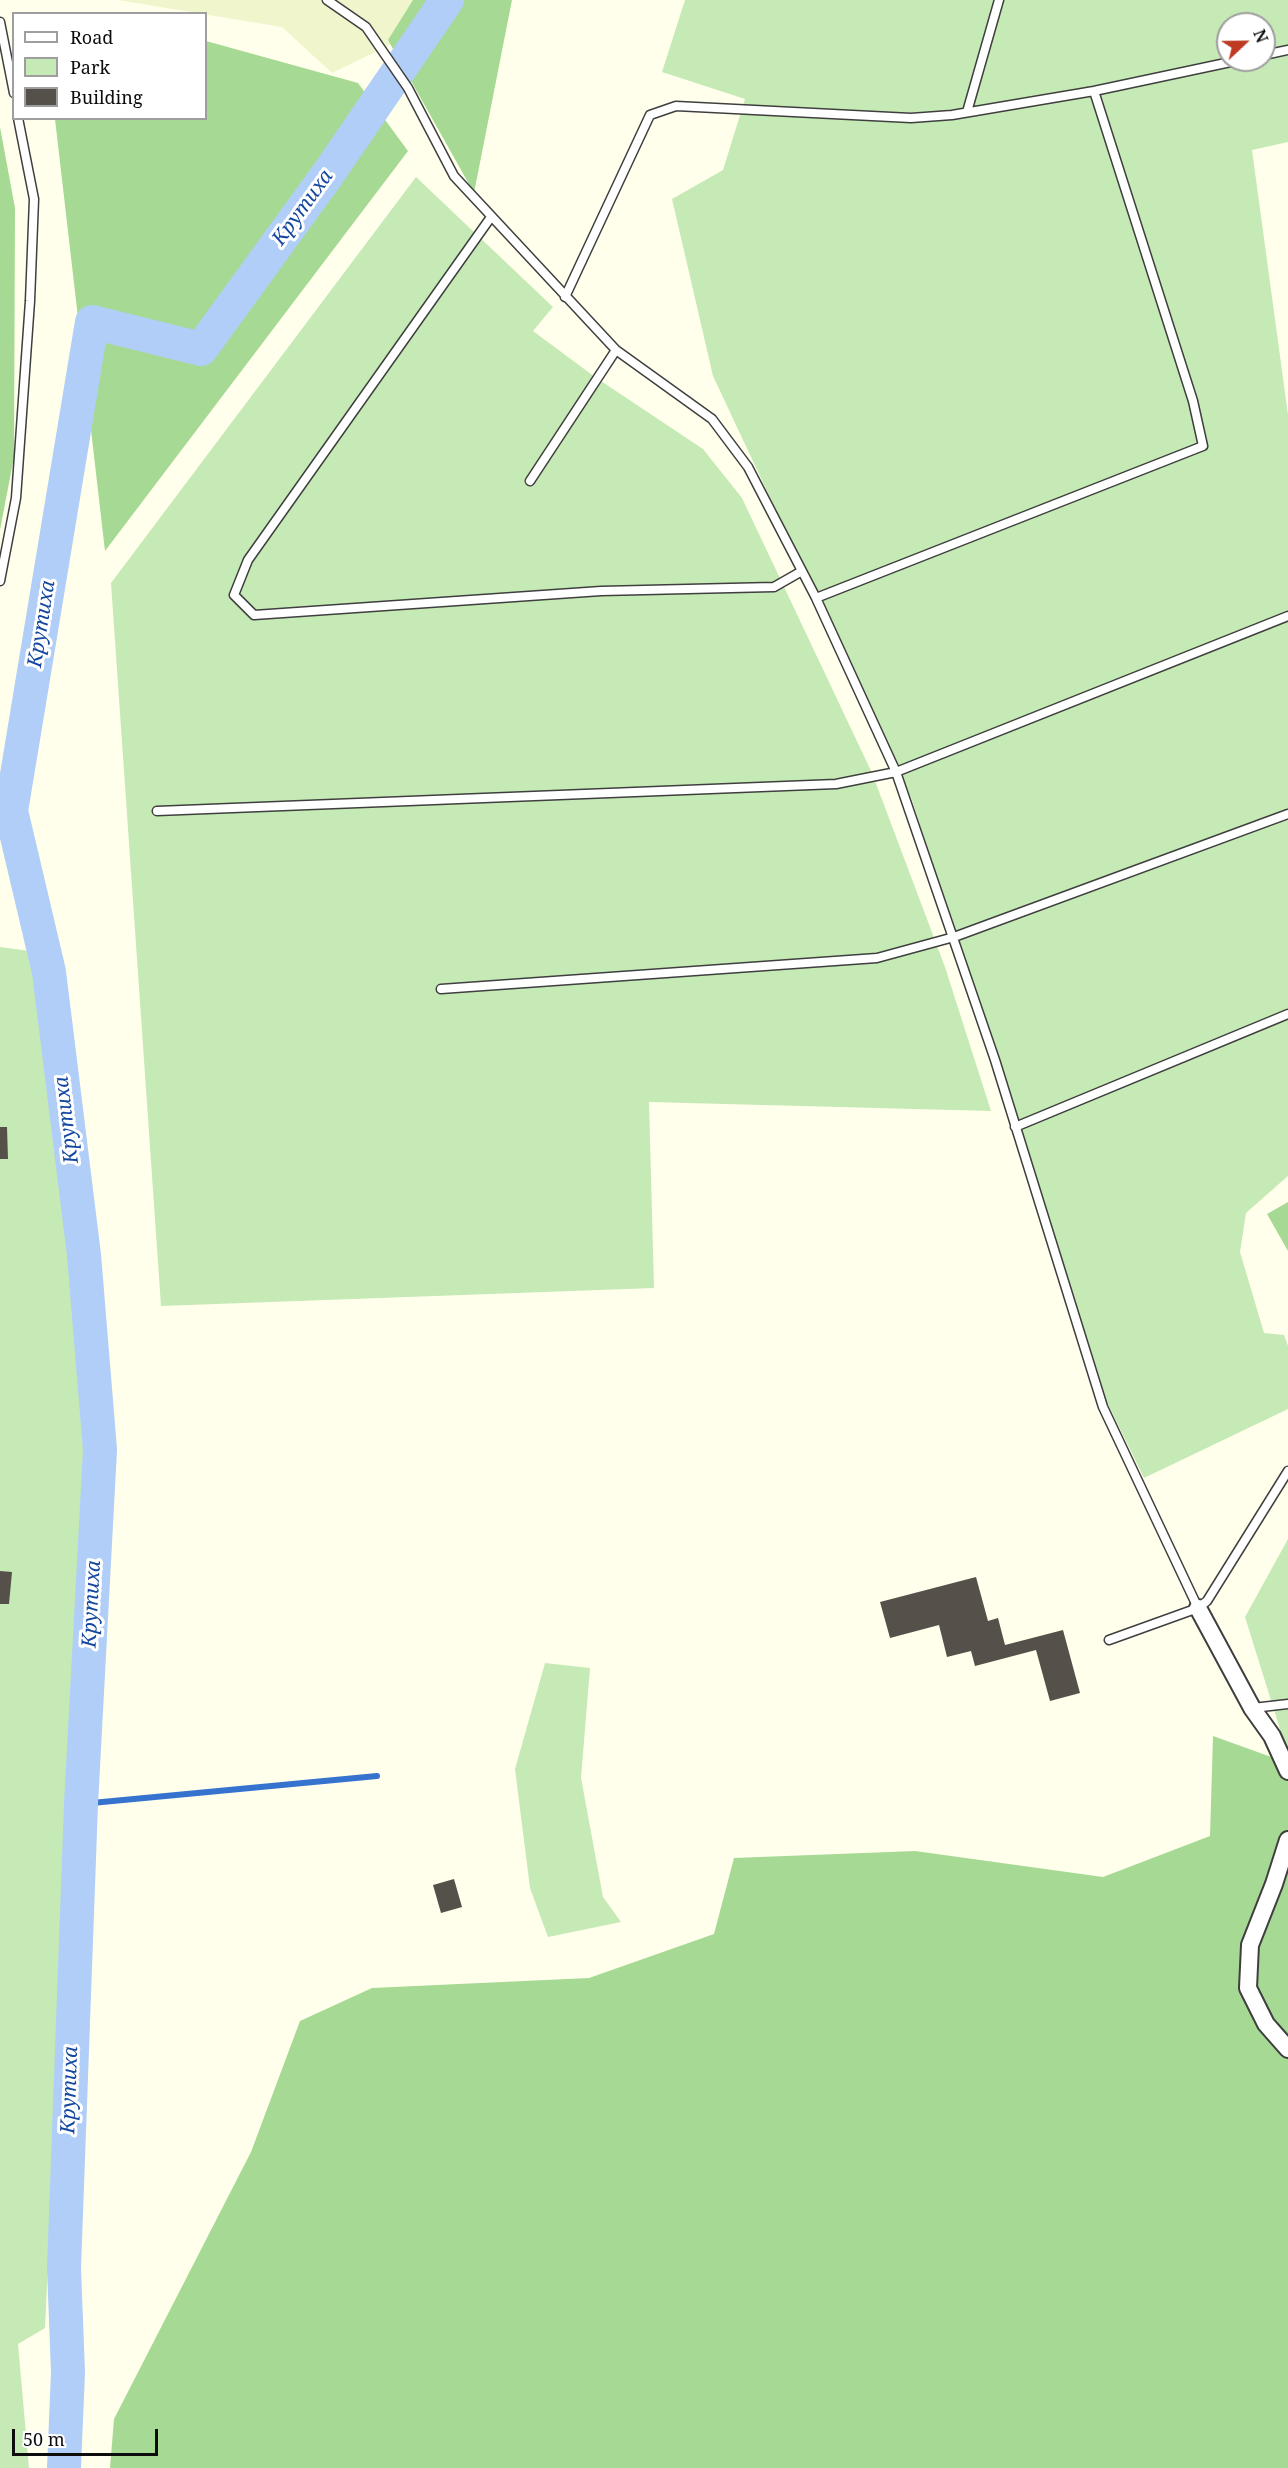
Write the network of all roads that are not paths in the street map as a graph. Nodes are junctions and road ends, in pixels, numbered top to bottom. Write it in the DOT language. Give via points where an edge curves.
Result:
graph roads {
  1 [pos="327,0"];
  2 [pos="999,0"];
  3 [pos="0,22"];
  4 [pos="1216,65"];
  5 [pos="12,83"];
  6 [pos="1094,91"];
  7 [pos="968,112"];
  8 [pos="18,120"];
  9 [pos="491,217"];
  10 [pos="565,297"];
  11 [pos="616,350"];
  12 [pos="530,481"];
  13 [pos="802,571"];
  14 [pos="0,581"];
  15 [pos="816,598"];
  16 [pos="1288,616"];
  17 [pos="896,772"];
  18 [pos="157,811"];
  19 [pos="1288,814"];
  20 [pos="954,937"];
  21 [pos="441,989"];
  22 [pos="1288,1014"];
  23 [pos="1015,1127"];
  24 [pos="1288,1471"];
  25 [pos="1198,1608"];
  26 [pos="1109,1640"];
  27 [pos="1288,1704"];
  28 [pos="1252,1708"];
  29 [pos="1288,1771"];
  30 [pos="1288,1840"];
  31 [pos="1288,2049"];
  1 -- 9 [label="lane" via="366,27 408,88 454,176"];
  2 -- 7 [label="lane"];
  3 -- 5 [label="lane"];
  4 -- 6 [label="lane"];
  6 -- 7 [label="lane"];
  6 -- 15 [label="lane" via="1203,446"];
  7 -- 10 [label="lane" via="911,118 676,106 650,115"];
  8 -- 14 [label="lane" via="34,199 30,302 16,498"];
  9 -- 10 [label="lane"];
  9 -- 13 [label="lane" via="248,560 234,595 254,615 601,591 774,587"];
  10 -- 11 [label="lane"];
  11 -- 12 [label="lane"];
  11 -- 13 [label="lane" via="712,419 748,467"];
  13 -- 15 [label="lane"];
  15 -- 17 [label="lane"];
  16 -- 17 [label="lane"];
  17 -- 18 [label="lane" via="836,784"];
  17 -- 20 [label="lane"];
  19 -- 20 [label="lane"];
  20 -- 21 [label="lane" via="877,958"];
  20 -- 23 [label="lane"];
  22 -- 23 [label="lane"];
  23 -- 25 [label="lane" via="1102,1407"];
  24 -- 25 [label="lane" via="1208,1601"];
  25 -- 26 [label="lane"];
  25 -- 28 [label="street"];
  27 -- 28 [label="lane"];
  28 -- 29 [label="street" via="1272,1736"];
  30 -- 31 [label="street" via="1250,1945 1248,1988 1266,2024"];
}
